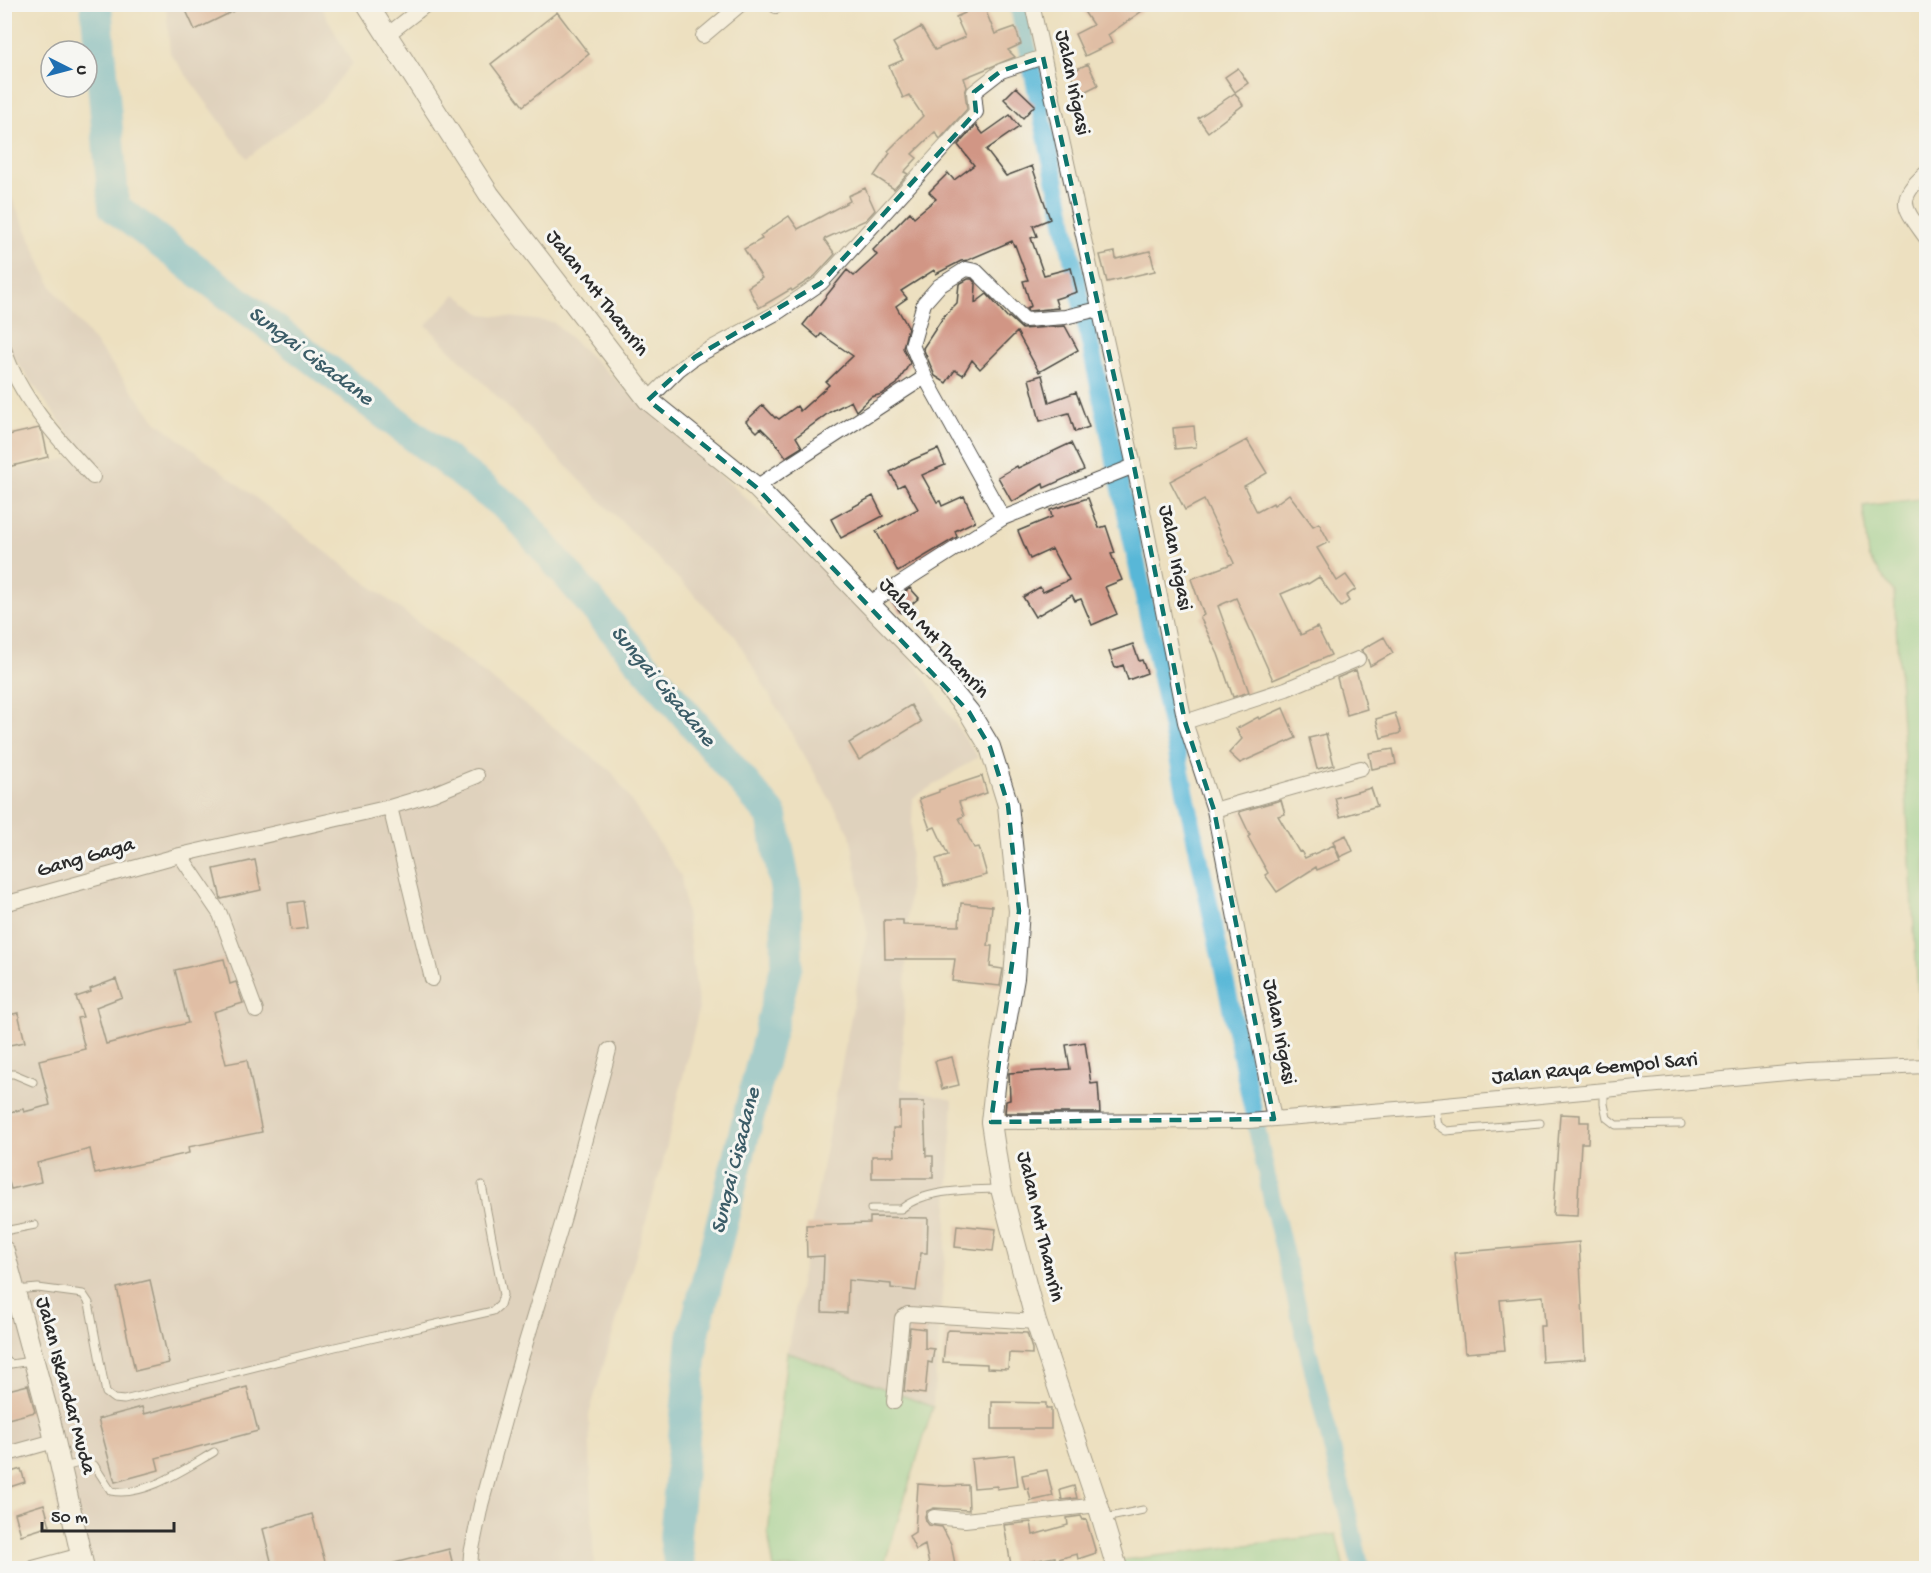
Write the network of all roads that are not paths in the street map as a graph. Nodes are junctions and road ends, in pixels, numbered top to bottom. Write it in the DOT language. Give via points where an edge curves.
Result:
graph roads {
  1 [pos="367,4"];
  2 [pos="427,4"];
  3 [pos="741,4"];
  4 [pos="1032,4"];
  5 [pos="387,35"];
  6 [pos="703,36"];
  7 [pos="1039,58"];
  8 [pos="1926,173"];
  9 [pos="1926,238"];
  10 [pos="1095,309"];
  11 [pos="4,350"];
  12 [pos="8,371"];
  13 [pos="925,377"];
  14 [pos="648,400"];
  15 [pos="1132,466"];
  16 [pos="93,477"];
  17 [pos="756,487"];
  18 [pos="1003,518"];
  19 [pos="870,603"];
  20 [pos="1358,659"];
  21 [pos="1185,722"];
  22 [pos="1361,768"];
  23 [pos="477,776"];
  24 [pos="390,807"];
  25 [pos="1214,810"];
  26 [pos="180,855"];
  27 [pos="4,904"];
  28 [pos="432,979"];
  29 [pos="256,1011"];
  30 [pos="609,1050"];
  31 [pos="1926,1066"];
  32 [pos="4,1074"];
  33 [pos="33,1082"];
  34 [pos="1604,1089"];
  35 [pos="1434,1106"];
  36 [pos="1271,1119"];
  37 [pos="992,1122"];
  38 [pos="1539,1123"];
  39 [pos="1681,1124"];
  40 [pos="482,1185"];
  41 [pos="1001,1189"];
  42 [pos="870,1209"];
  43 [pos="35,1225"];
  44 [pos="4,1232"];
  45 [pos="4,1251"];
  46 [pos="9,1291"];
  47 [pos="1036,1322"];
  48 [pos="4,1359"];
  49 [pos="33,1361"];
  50 [pos="894,1402"];
  51 [pos="54,1441"];
  52 [pos="214,1452"];
  53 [pos="4,1455"];
  54 [pos="61,1468"];
  55 [pos="1143,1510"];
  56 [pos="1100,1512"];
  57 [pos="934,1517"];
  58 [pos="83,1562"];
  59 [pos="33,1569"];
  60 [pos="470,1569"];
  61 [pos="1117,1569"];
  1 -- 5 [label="street, Jalan MH Thamrin"];
  2 -- 5 [label="street"];
  3 -- 6 [label="street"];
  4 -- 7 [label="street, Jalan Irigasi"];
  5 -- 14 [label="street, Jalan MH Thamrin" via="489,194"];
  7 -- 10 [label="street, Jalan Irigasi"];
  7 -- 14 [label="street" via="1001,71 974,92 976,112 821,283 780,311 695,357"];
  8 -- 9 [label="street" via="1909,190 1907,209"];
  10 -- 13 [label="street" via="1065,317 1025,320 976,271 966,269 939,286 924,303 912,345"];
  10 -- 15 [label="street, Jalan Irigasi"];
  11 -- 12 [label="street"];
  12 -- 16 [label="street"];
  13 -- 17 [label="street"];
  13 -- 18 [label="street"];
  14 -- 17 [label="street, Jalan MH Thamrin"];
  15 -- 18 [label="street"];
  15 -- 21 [label="street, Jalan Irigasi"];
  17 -- 19 [label="street, Jalan MH Thamrin"];
  18 -- 19 [label="street"];
  19 -- 37 [label="street, Jalan MH Thamrin" via="969,712 990,747 1008,805 1019,911 1014,978"];
  20 -- 21 [label="street" via="1286,689"];
  21 -- 25 [label="street, Jalan Irigasi"];
  22 -- 25 [label="street"];
  23 -- 24 [label="street, Gang Gaga"];
  24 -- 26 [label="street, Gang Gaga"];
  24 -- 28 [label="street"];
  25 -- 36 [label="street, Jalan Irigasi"];
  26 -- 27 [label="street, Gang Gaga"];
  26 -- 29 [label="street" via="220,914"];
  30 -- 60 [label="street" via="487,1483"];
  31 -- 34 [label="street, Jalan Raya Gempol Sari" via="1809,1071"];
  32 -- 33 [label="lane"];
  34 -- 35 [label="street, Jalan Raya Gempol Sari"];
  34 -- 39 [label="lane" via="1607,1118 1617,1125"];
  35 -- 36 [label="street, Jalan Raya Gempol Sari"];
  35 -- 38 [label="lane" via="1437,1125 1446,1131"];
  36 -- 37 [label="street, Jalan Raya Gempol Sari"];
  37 -- 41 [label="street, Jalan MH Thamrin"];
  40 -- 46 [label="lane" via="503,1295 493,1311 124,1400 106,1393 89,1302 83,1294 38,1288"];
  41 -- 42 [label="lane" via="960,1190 910,1202 901,1209"];
  41 -- 47 [label="street, Jalan MH Thamrin"];
  43 -- 44 [label="lane"];
  45 -- 46 [label="street, Jalan Iskandar Muda"];
  46 -- 49 [label="street, Jalan Iskandar Muda"];
  47 -- 50 [label="street" via="908,1314 902,1318"];
  47 -- 56 [label="street, Jalan MH Thamrin"];
  48 -- 49 [label="lane" via="11,1364"];
  49 -- 51 [label="street, Jalan Iskandar Muda"];
  51 -- 53 [label="street"];
  51 -- 54 [label="street, Jalan Iskandar Muda"];
  52 -- 54 [label="lane" via="160,1482 123,1494 111,1491 94,1464 83,1462"];
  54 -- 58 [label="street, Jalan Iskandar Muda"];
  55 -- 56 [label="lane"];
  56 -- 57 [label="street" via="965,1520"];
  56 -- 61 [label="street, Jalan MH Thamrin"];
  58 -- 59 [label="street"];
}
